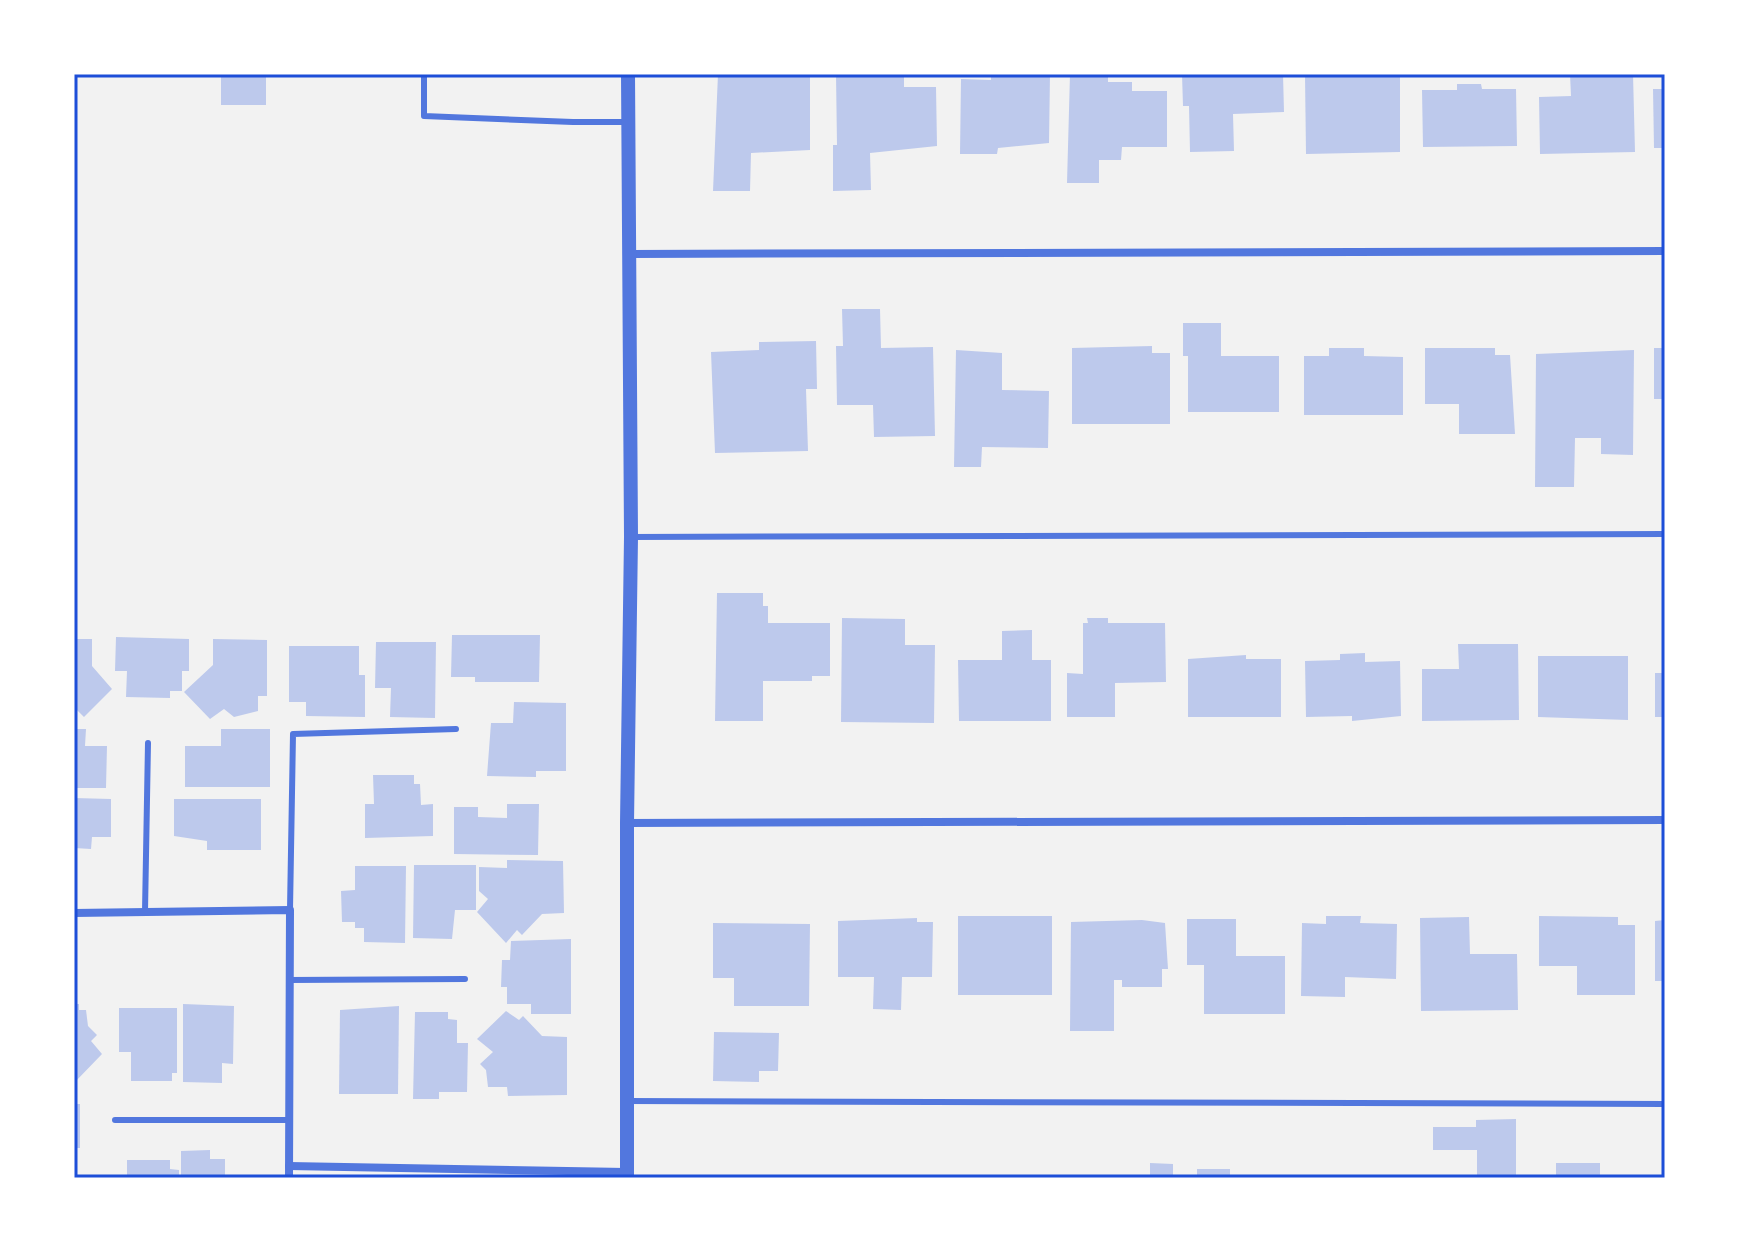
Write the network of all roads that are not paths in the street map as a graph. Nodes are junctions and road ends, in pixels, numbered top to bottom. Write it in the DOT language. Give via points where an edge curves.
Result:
graph roads {
  1 [pos="424,74"];
  2 [pos="628,74"];
  3 [pos="629,122"];
  4 [pos="1665,251"];
  5 [pos="631,254"];
  6 [pos="1665,534"];
  7 [pos="631,537"];
  8 [pos="456,729"];
  9 [pos="148,743"];
  10 [pos="1665,820"];
  11 [pos="627,823"];
  12 [pos="290,910"];
  13 [pos="145,912"];
  14 [pos="74,913"];
  15 [pos="465,979"];
  16 [pos="289,980"];
  17 [pos="626,1101"];
  18 [pos="1665,1104"];
  19 [pos="115,1120"];
  20 [pos="289,1120"];
  21 [pos="289,1166"];
  22 [pos="626,1175"];
  23 [pos="289,1178"];
  1 -- 3 [label="lane" via="424,116"];
  2 -- 3 [label="street"];
  3 -- 5 [label="street"];
  4 -- 5 [label="street"];
  5 -- 7 [label="street"];
  6 -- 7 [label="lane"];
  7 -- 11 [label="street"];
  8 -- 12 [label="lane" via="293,734"];
  9 -- 13 [label="lane"];
  10 -- 11 [label="street"];
  11 -- 17 [label="street"];
  12 -- 13 [label="street"];
  12 -- 16 [label="street"];
  13 -- 14 [label="street"];
  15 -- 16 [label="lane"];
  16 -- 20 [label="street"];
  17 -- 18 [label="lane"];
  17 -- 22 [label="street"];
  19 -- 20 [label="lane"];
  20 -- 21 [label="street"];
  21 -- 22 [label="street"];
  21 -- 23 [label="street"];
}
